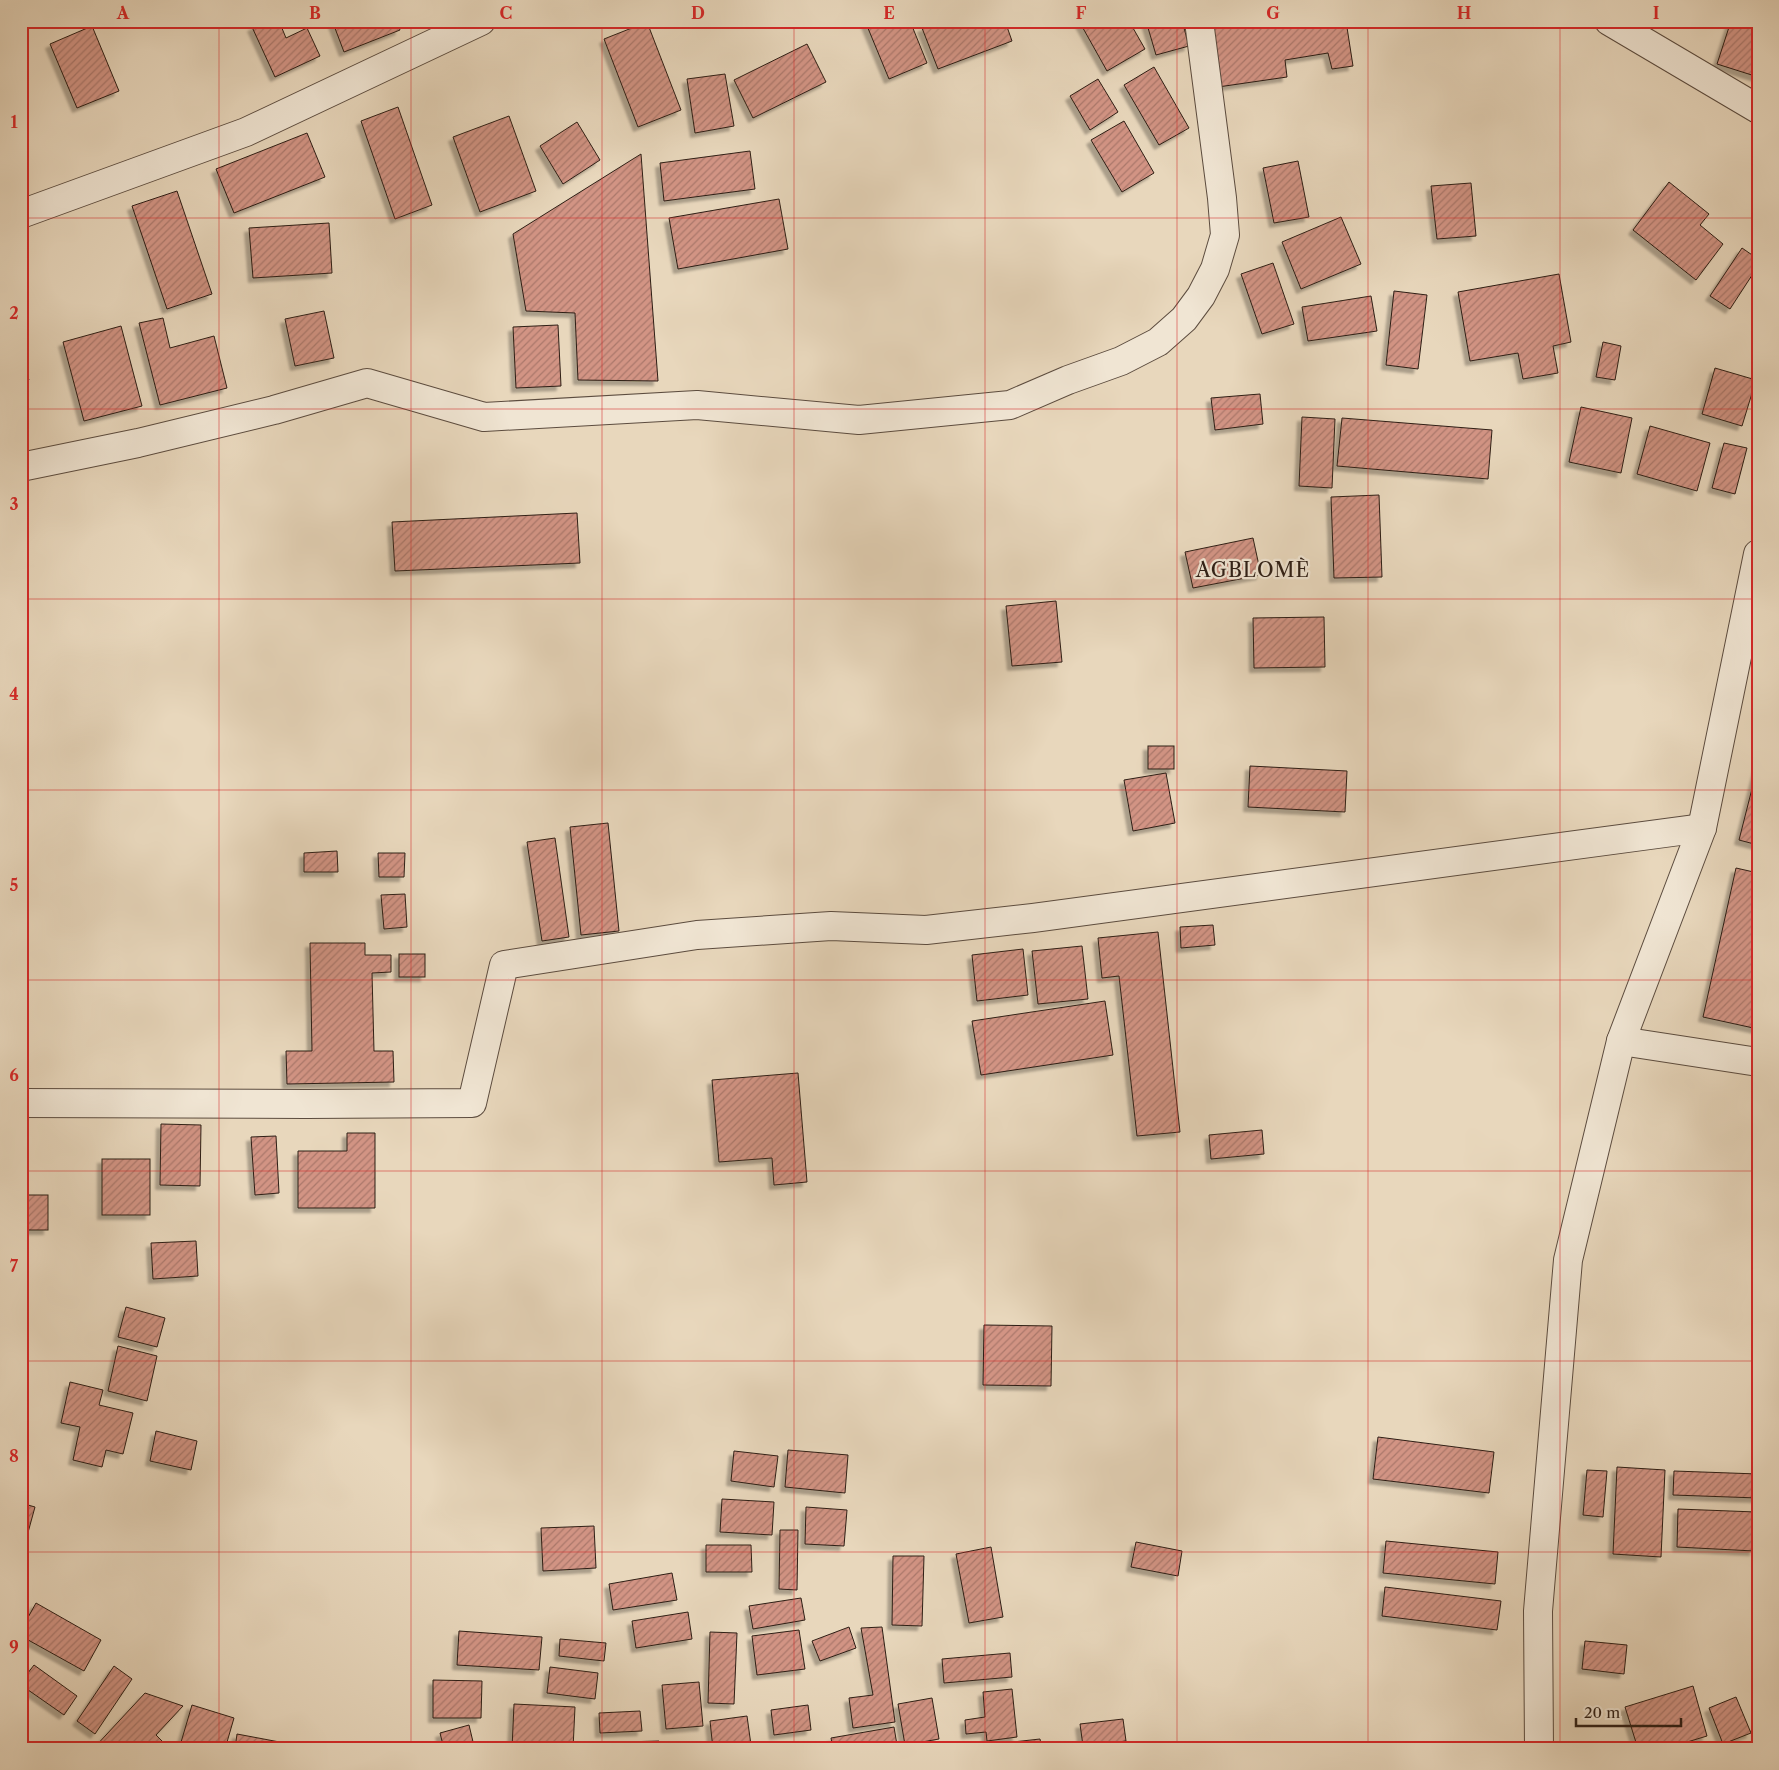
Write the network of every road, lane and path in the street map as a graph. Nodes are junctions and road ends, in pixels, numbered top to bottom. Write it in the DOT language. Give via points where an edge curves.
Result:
graph roads {
  1 [pos="481,21"];
  2 [pos="1199,21"];
  3 [pos="1609,21"];
  4 [pos="1758,109"];
  5 [pos="21,214"];
  6 [pos="21,468"];
  7 [pos="1758,554"];
  8 [pos="1702,828"];
  9 [pos="1622,1041"];
  10 [pos="1758,1062"];
  11 [pos="21,1103"];
  12 [pos="1539,1749"];
  1 -- 5 [label="street" via="246,132"];
  2 -- 6 [label="street" via="1225,235 1215,269 1184,319 1158,342 1121,362 1068,380 1010,406 859,420 697,405 484,417 367,383 247,417"];
  3 -- 4 [label="street"];
  7 -- 8 [label="street"];
  8 -- 9 [label="street"];
  8 -- 11 [label="street" via="926,930 831,926 697,935 504,965 472,1103"];
  9 -- 10 [label="street"];
  9 -- 12 [label="street" via="1568,1260 1538,1611"];
}
